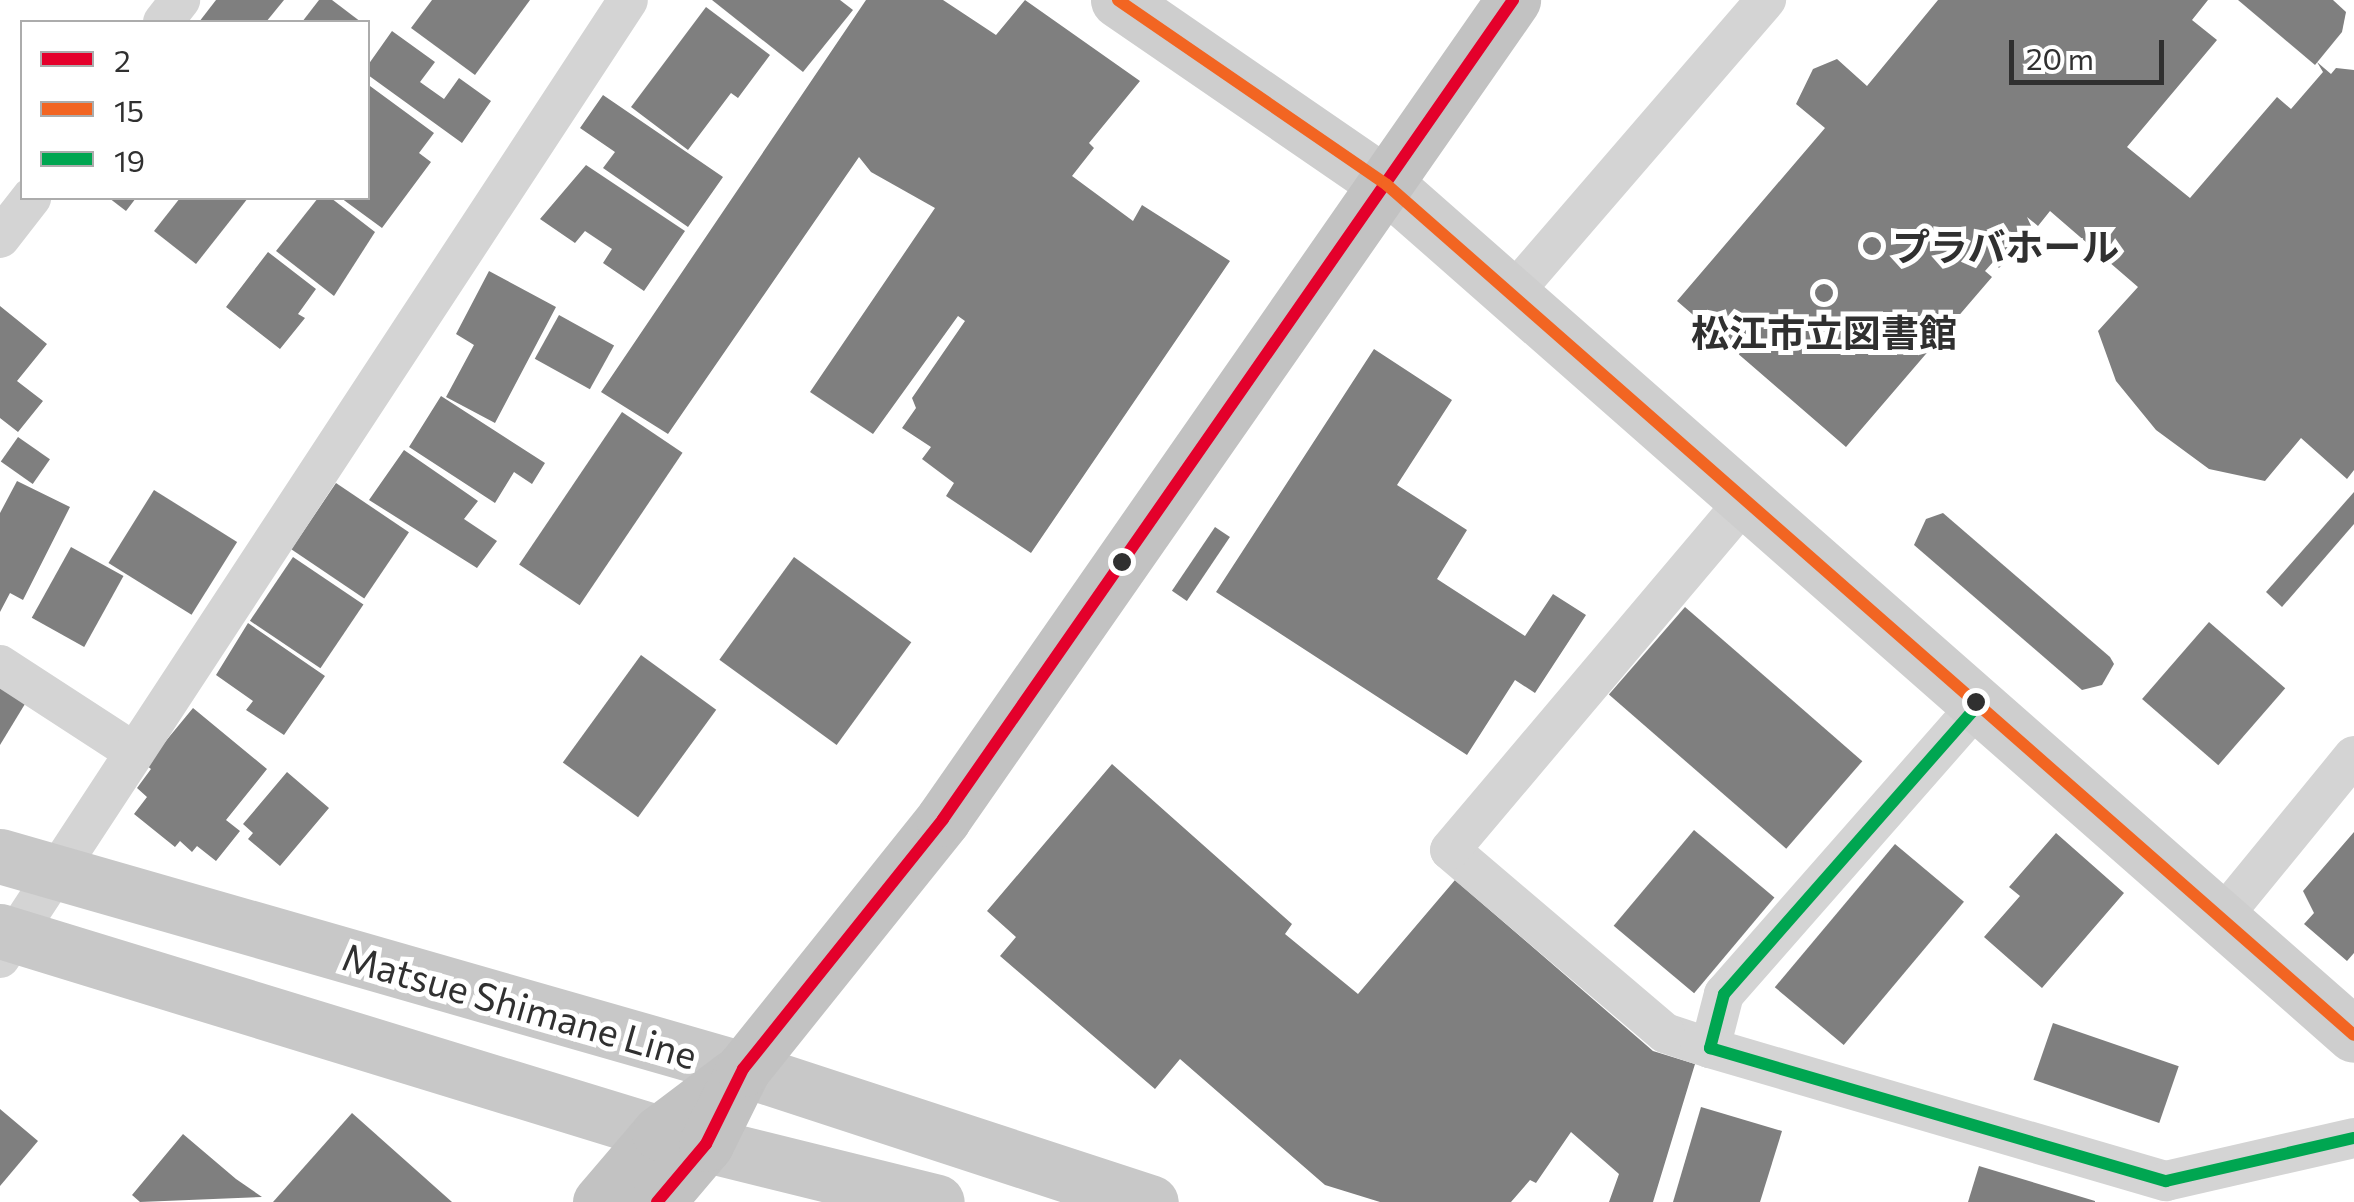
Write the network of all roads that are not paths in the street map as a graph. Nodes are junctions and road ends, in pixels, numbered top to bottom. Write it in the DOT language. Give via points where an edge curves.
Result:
graph roads {
  1 [pos="180,0"];
  2 [pos="628,0"];
  3 [pos="1118,0"];
  4 [pos="1512,0"];
  5 [pos="1766,0"];
  6 [pos="165,20"];
  7 [pos="1388,184"];
  8 [pos="28,200"];
  9 [pos="0,238"];
  10 [pos="1512,294"];
  11 [pos="1746,500"];
  12 [pos="0,665"];
  13 [pos="1978,705"];
  14 [pos="131,750"];
  15 [pos="2354,756"];
  16 [pos="0,856"];
  17 [pos="54,872"];
  18 [pos="2222,917"];
  19 [pos="5,942"];
  20 [pos="2354,1035"];
  21 [pos="1710,1048"];
  22 [pos="743,1069"];
  23 [pos="682,1138"];
  24 [pos="2354,1138"];
  25 [pos="600,1202"];
  26 [pos="657,1202"];
  27 [pos="937,1202"];
  28 [pos="1151,1202"];
  1 -- 6 [label="street"];
  2 -- 14 [label="street"];
  3 -- 7 [label="street"];
  4 -- 7 [label="highway"];
  5 -- 10 [label="street"];
  7 -- 10 [label="street"];
  7 -- 22 [label="highway" via="942,819"];
  8 -- 9 [label="street"];
  10 -- 11 [label="street"];
  11 -- 13 [label="street"];
  11 -- 21 [label="street" via="1450,850 1665,1034"];
  12 -- 14 [label="street"];
  13 -- 18 [label="street"];
  13 -- 21 [label="street" via="1724,994"];
  14 -- 17 [label="street"];
  15 -- 18 [label="street"];
  16 -- 17 [label="main road, Matsue Shimane Line"];
  17 -- 19 [label="street"];
  17 -- 22 [label="main road, Matsue Shimane Line"];
  18 -- 20 [label="street"];
  19 -- 23 [label="main road, Matsue Shimane Line"];
  21 -- 24 [label="street" via="2166,1181"];
  22 -- 23 [label="highway"];
  22 -- 28 [label="main road, Matsue Shimane Line"];
  23 -- 25 [label="highway"];
  23 -- 26 [label="highway"];
  23 -- 27 [label="main road, Matsue Shimane Line"];
}
